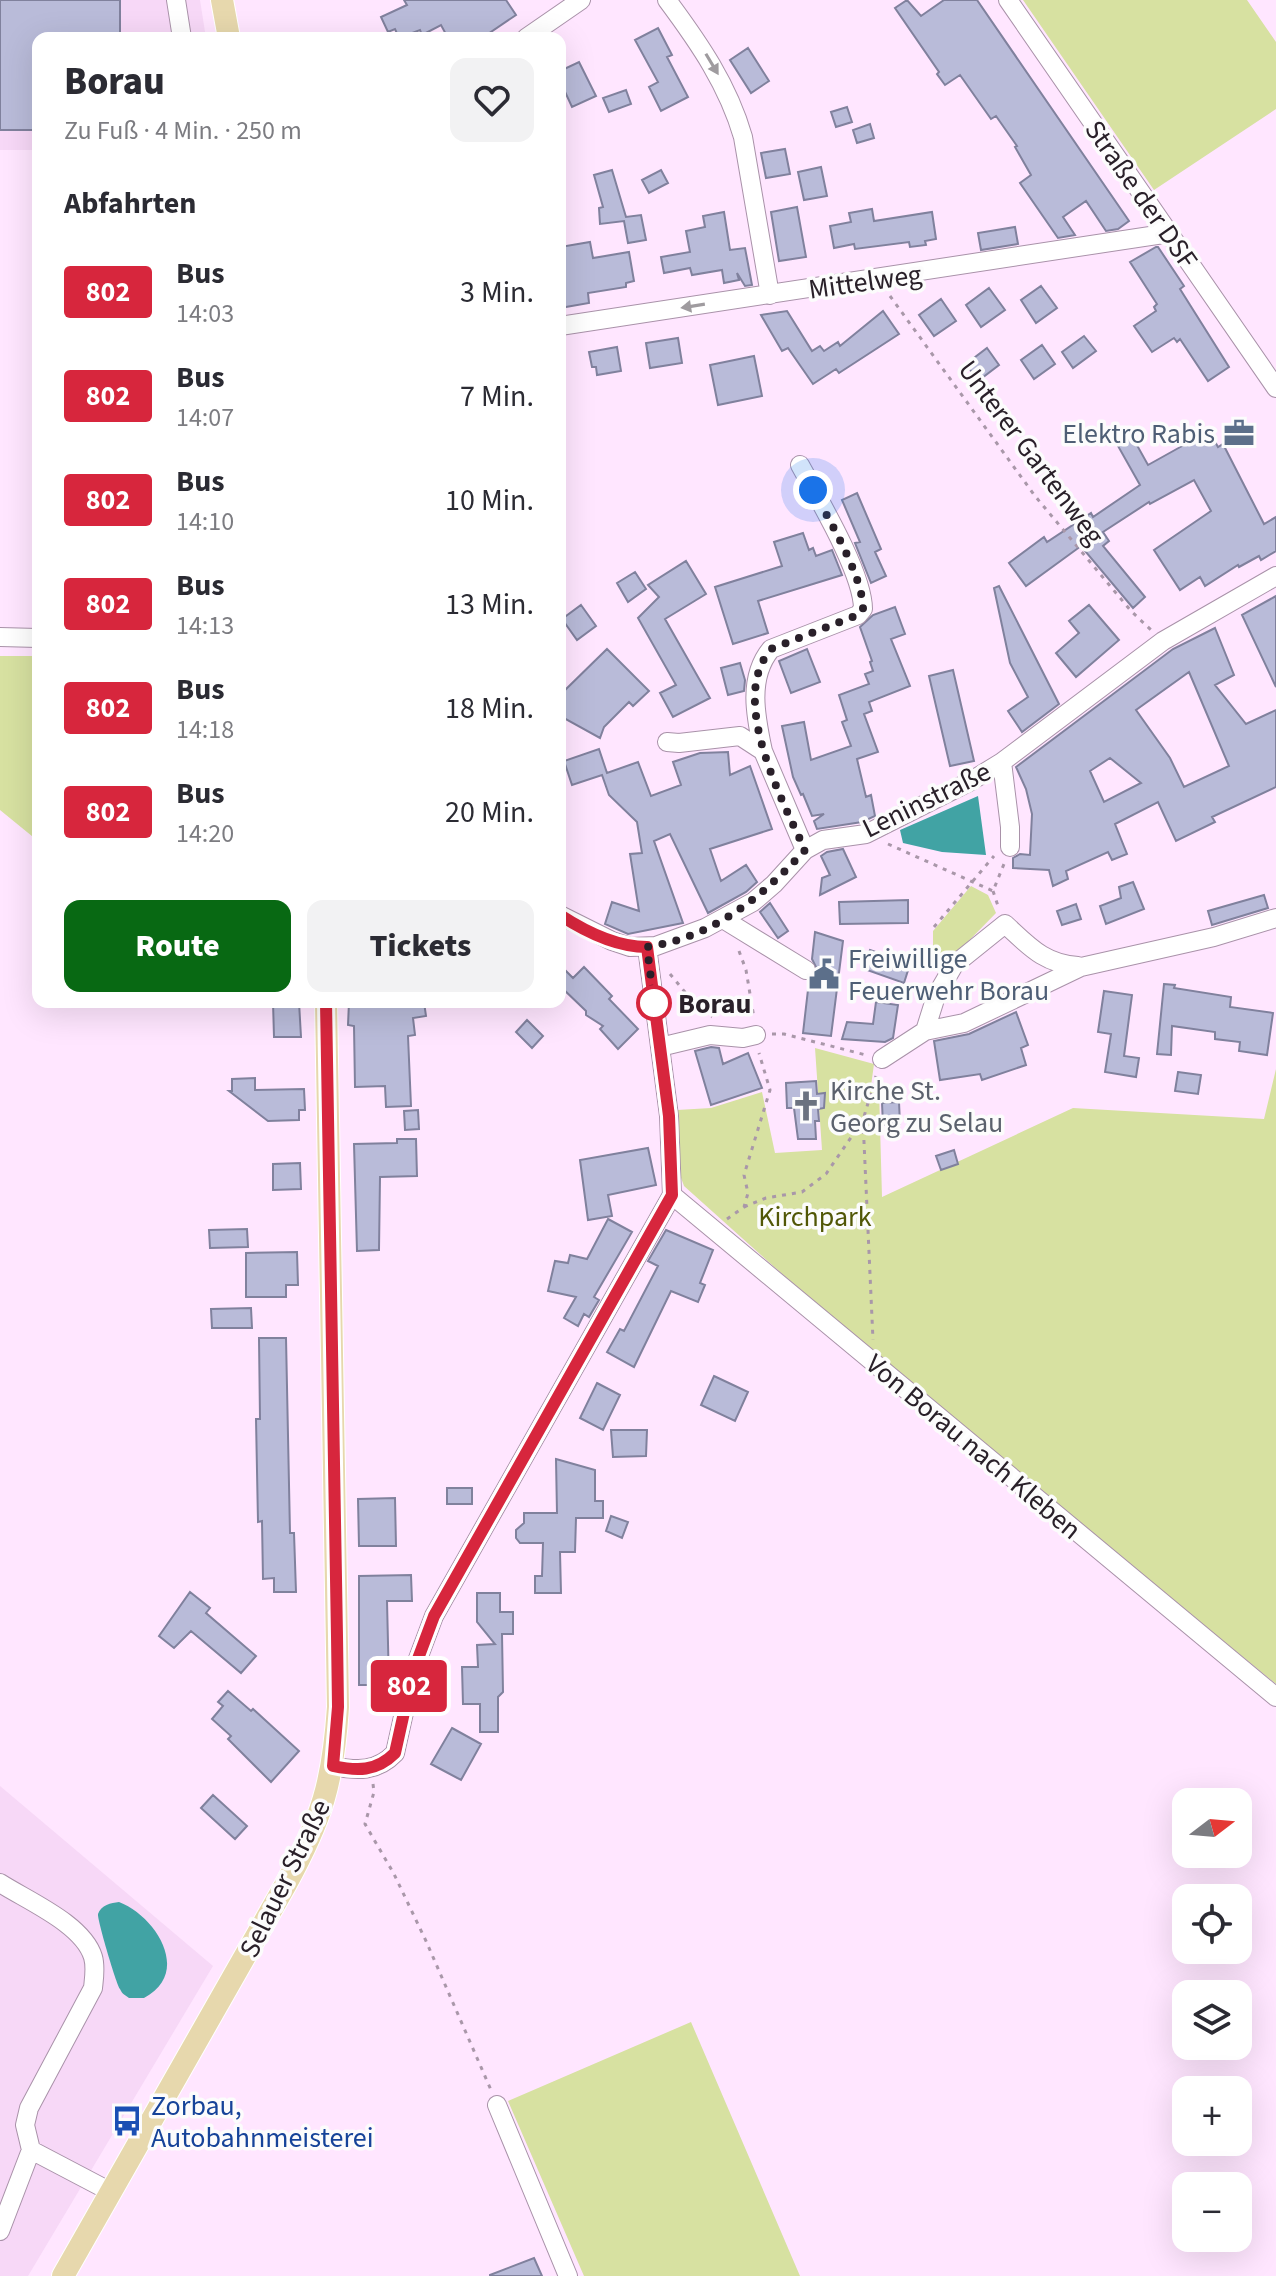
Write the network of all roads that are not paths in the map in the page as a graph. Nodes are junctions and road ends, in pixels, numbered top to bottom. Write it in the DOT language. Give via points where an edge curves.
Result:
graph roads {
  1 [pos="176,0"];
  2 [pos="222,0"];
  3 [pos="581,0"];
  4 [pos="667,0"];
  5 [pos="1008,0"];
  6 [pos="181,32"];
  7 [pos="228,32"];
  8 [pos="535,32"];
  9 [pos="1170,233"];
  10 [pos="770,295"];
  11 [pos="566,325"];
  12 [pos="1276,388"];
  13 [pos="800,465"];
  14 [pos="1276,576"];
  15 [pos="0,637"];
  16 [pos="32,638"];
  17 [pos="667,742"];
  18 [pos="763,751"];
  19 [pos="1002,762"];
  20 [pos="1010,843"];
  21 [pos="805,850"];
  22 [pos="566,918"];
  23 [pos="1276,918"];
  24 [pos="723,919"];
  25 [pos="647,947"];
  26 [pos="1081,967"];
  27 [pos="806,970"];
  28 [pos="326,1008"];
  29 [pos="925,1031"];
  30 [pos="750,1036"];
  31 [pos="660,1047"];
  32 [pos="882,1059"];
  33 [pos="672,1195"];
  34 [pos="1276,1697"];
  35 [pos="333,1766"];
  36 [pos="0,1883"];
  37 [pos="497,2105"];
  38 [pos="31,2150"];
  39 [pos="111,2192"];
  40 [pos="0,2231"];
  41 [pos="63,2276"];
  42 [pos="568,2276"];
  1 -- 6 [label="street"];
  2 -- 7 [label="main road"];
  3 -- 8 [label="street"];
  4 -- 10 [label="street, one-way" via="701,46 736,114"];
  5 -- 9 [label="street, Straße der DSF"];
  9 -- 10 [label="street, Mittelweg"];
  9 -- 12 [label="street, Straße der DSF"];
  10 -- 11 [label="street, Mittelweg, one-way"];
  13 -- 18 [label="street" via="840,539 863,609 771,649 763,658 755,689"];
  14 -- 19 [label="street, Leninstraße" via="1163,641"];
  15 -- 16 [label="street"];
  17 -- 18 [label="street" via="740,736"];
  18 -- 21 [label="street"];
  19 -- 20 [label="street"];
  19 -- 21 [label="street, Leninstraße" via="866,834 823,840"];
  21 -- 24 [label="street, Leninstraße" via="753,902"];
  22 -- 25 [label="street, Leninstraße" via="612,941"];
  23 -- 26 [label="street"];
  24 -- 25 [label="street, Leninstraße"];
  24 -- 27 [label="street"];
  25 -- 31 [label="street"];
  26 -- 29 [label="street" via="964,1023"];
  26 -- 29 [label="street" via="1059,965 1005,924 954,965 936,996"];
  28 -- 35 [label="main road, Selauer Straße" via="338,1707"];
  29 -- 32 [label="street"];
  30 -- 31 [label="street" via="710,1035"];
  31 -- 33 [label="street"];
  33 -- 34 [label="street, Von Borau nach Kleben"];
  33 -- 35 [label="street" via="434,1616 413,1672 395,1753 367,1769"];
  35 -- 39 [label="main road, Selauer Straße" via="321,1815 299,1861"];
  36 -- 38 [label="street" via="75,1928 93,1956 95,1970 93,1988 29,2108 25,2125"];
  37 -- 42 [label="street"];
  38 -- 39 [label="street"];
  38 -- 40 [label="street"];
  39 -- 41 [label="main road, Selauer Straße"];
}
